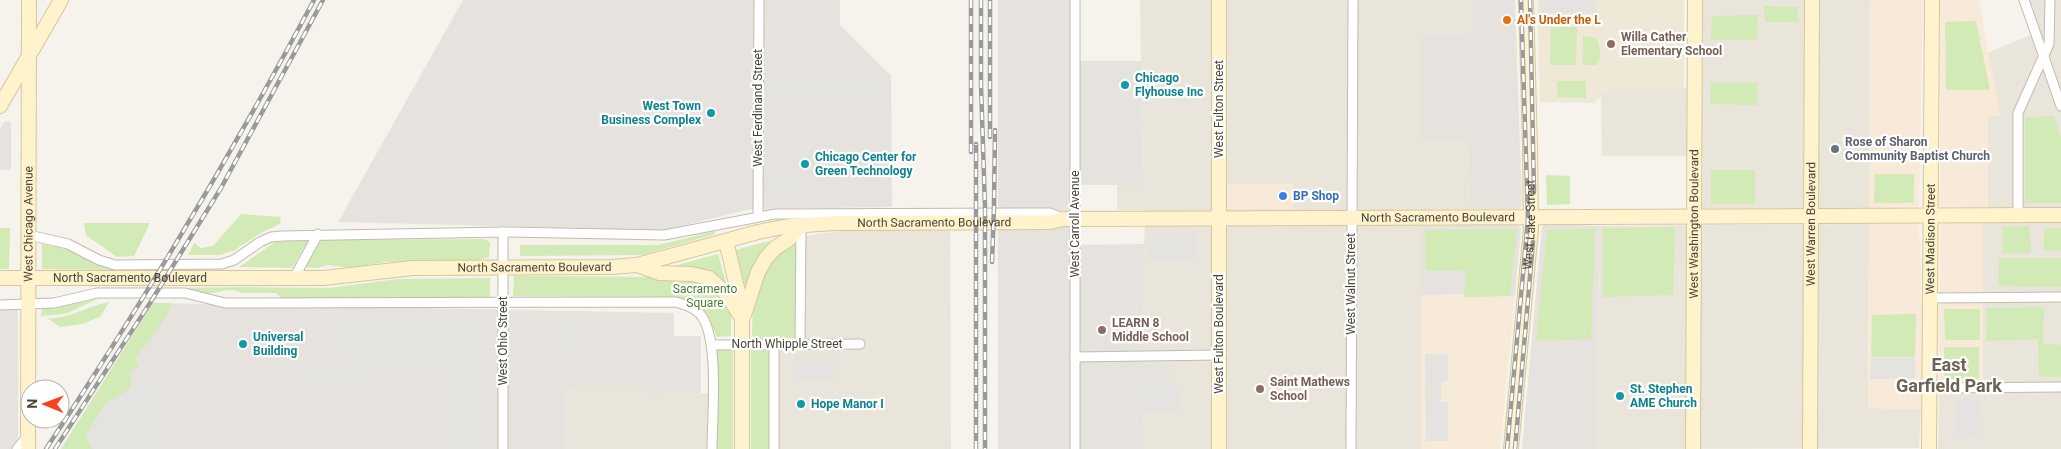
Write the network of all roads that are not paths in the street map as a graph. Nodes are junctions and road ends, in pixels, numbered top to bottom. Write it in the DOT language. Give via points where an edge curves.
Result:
graph roads {
  1 [pos="29,0"];
  2 [pos="61,0"];
  3 [pos="759,0"];
  4 [pos="1075,0"];
  5 [pos="1219,0"];
  6 [pos="1353,0"];
  7 [pos="1526,0"];
  8 [pos="1695,0"];
  9 [pos="1812,0"];
  10 [pos="1932,0"];
  11 [pos="2024,0"];
  12 [pos="2050,0"];
  13 [pos="28,55"];
  14 [pos="2044,58"];
  15 [pos="0,106"];
  16 [pos="2061,106"];
  17 [pos="1930,215"];
  18 [pos="2018,215"];
  19 [pos="2061,215"];
  20 [pos="758,216"];
  21 [pos="1694,216"];
  22 [pos="1811,216"];
  23 [pos="1532,217"];
  24 [pos="1219,218"];
  25 [pos="1351,218"];
  26 [pos="801,219"];
  27 [pos="1070,219"];
  28 [pos="503,232"];
  29 [pos="318,234"];
  30 [pos="29,235"];
  31 [pos="726,241"];
  32 [pos="1528,263"];
  33 [pos="637,265"];
  34 [pos="503,267"];
  35 [pos="0,278"];
  36 [pos="29,278"];
  37 [pos="294,278"];
  38 [pos="2061,297"];
  39 [pos="1930,298"];
  40 [pos="503,302"];
  41 [pos="0,305"];
  42 [pos="28,305"];
  43 [pos="742,320"];
  44 [pos="713,344"];
  45 [pos="742,344"];
  46 [pos="774,344"];
  47 [pos="800,344"];
  48 [pos="860,344"];
  49 [pos="1219,354"];
  50 [pos="1075,357"];
  51 [pos="2061,387"];
  52 [pos="1930,388"];
  53 [pos="28,442"];
  54 [pos="1511,447"];
  55 [pos="16,449"];
  56 [pos="503,449"];
  57 [pos="712,449"];
  58 [pos="742,449"];
  59 [pos="774,449"];
  60 [pos="1075,449"];
  61 [pos="1218,449"];
  62 [pos="1351,449"];
  63 [pos="1693,449"];
  64 [pos="1810,449"];
  65 [pos="1930,449"];
  1 -- 13 [label="street, West Chicago Avenue"];
  2 -- 13 [label="street"];
  3 -- 20 [label="street, West Ferdinand Street"];
  4 -- 27 [label="street, West Carroll Avenue"];
  5 -- 24 [label="street, West Fulton Street"];
  6 -- 25 [label="street, West Walnut Street"];
  7 -- 23 [label="street, West Lake Street"];
  8 -- 21 [label="street, West Washington Boulevard"];
  9 -- 22 [label="street, West Warren Boulevard"];
  10 -- 17 [label="street, West Madison Street"];
  11 -- 14 [label="street"];
  12 -- 14 [label="street" via="2050,44"];
  13 -- 15 [label="street"];
  13 -- 30 [label="street, West Chicago Avenue"];
  14 -- 16 [label="street"];
  14 -- 18 [label="street" via="2018,114"];
  17 -- 18 [label="street, North Sacramento Boulevard"];
  17 -- 22 [label="street, North Sacramento Boulevard"];
  17 -- 39 [label="street, West Madison Street"];
  18 -- 19 [label="street, North Sacramento Boulevard"];
  20 -- 26 [label="street, North Sacramento Boulevard"];
  20 -- 28 [label="street, North Sacramento Boulevard" via="664,235"];
  21 -- 22 [label="street, North Sacramento Boulevard"];
  21 -- 23 [label="street, North Sacramento Boulevard"];
  21 -- 63 [label="street, West Washington Boulevard"];
  22 -- 64 [label="street, West Warren Boulevard"];
  23 -- 25 [label="street, North Sacramento Boulevard"];
  23 -- 32 [label="street, West Lake Street"];
  23 -- 32 [label="street" via="1537,253"];
  24 -- 25 [label="street, North Sacramento Boulevard"];
  24 -- 27 [label="street, North Sacramento Boulevard"];
  24 -- 49 [label="street, West Fulton Boulevard"];
  25 -- 62 [label="street, West Walnut Street"];
  26 -- 27 [label="street, North Sacramento Boulevard" via="835,223 1050,222"];
  26 -- 31 [label="street, North Sacramento Boulevard"];
  26 -- 43 [label="street" via="789,239 766,258"];
  26 -- 47 [label="street"];
  27 -- 50 [label="street, West Carroll Avenue"];
  28 -- 29 [label="street, North Sacramento Boulevard"];
  28 -- 34 [label="street, West Ohio Street"];
  29 -- 30 [label="street, North Sacramento Boulevard" via="271,237 222,264 144,265 106,263 68,244"];
  29 -- 37 [label="street"];
  30 -- 36 [label="street, West Chicago Avenue"];
  31 -- 33 [label="street, North Sacramento Boulevard"];
  31 -- 43 [label="street"];
  32 -- 54 [label="street, West Lake Street"];
  33 -- 34 [label="street, North Sacramento Boulevard"];
  33 -- 43 [label="street" via="659,274 692,274 709,278 727,294"];
  34 -- 37 [label="street, North Sacramento Boulevard" via="413,268"];
  34 -- 40 [label="street, West Ohio Street"];
  35 -- 36 [label="street, North Sacramento Boulevard"];
  36 -- 37 [label="street, North Sacramento Boulevard"];
  36 -- 42 [label="street, West Chicago Avenue"];
  38 -- 39 [label="street"];
  39 -- 52 [label="street, West Madison Street"];
  40 -- 42 [label="street, North Sacramento Boulevard" via="225,303 185,293 97,293"];
  40 -- 44 [label="street, North Sacramento Boulevard" via="676,302 700,314"];
  40 -- 56 [label="street, West Ohio Street"];
  41 -- 42 [label="street, North Sacramento Boulevard"];
  42 -- 53 [label="street, West Chicago Avenue"];
  43 -- 45 [label="street"];
  44 -- 45 [label="street, North Whipple Street"];
  44 -- 57 [label="street"];
  45 -- 46 [label="street, North Whipple Street"];
  45 -- 58 [label="street"];
  46 -- 47 [label="street, North Whipple Street"];
  46 -- 59 [label="street"];
  47 -- 48 [label="street, North Whipple Street"];
  49 -- 50 [label="street"];
  49 -- 61 [label="street, West Fulton Boulevard"];
  50 -- 60 [label="street, West Carroll Avenue"];
  51 -- 52 [label="street"];
  52 -- 65 [label="street, West Madison Street"];
  53 -- 55 [label="street"];
}
